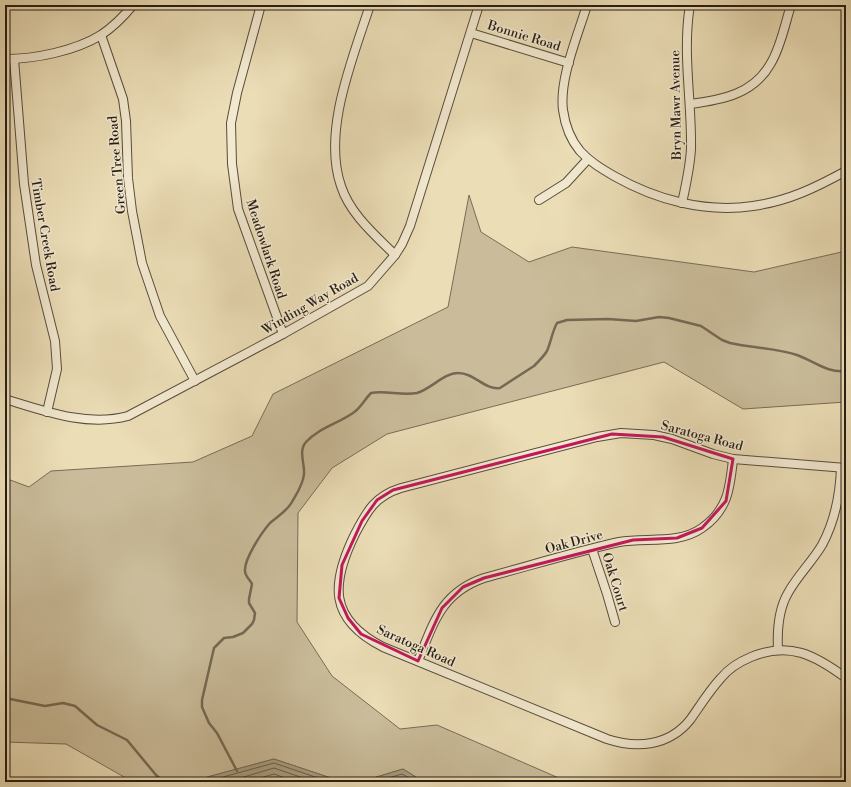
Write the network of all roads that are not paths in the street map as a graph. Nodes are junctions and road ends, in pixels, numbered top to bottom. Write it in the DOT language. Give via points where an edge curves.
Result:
graph roads {
  1 [pos="133,5"];
  2 [pos="261,5"];
  3 [pos="370,5"];
  4 [pos="479,5"];
  5 [pos="587,5"];
  6 [pos="690,5"];
  7 [pos="791,5"];
  8 [pos="471,32"];
  9 [pos="101,35"];
  10 [pos="5,59"];
  11 [pos="14,59"];
  12 [pos="569,63"];
  13 [pos="690,104"];
  14 [pos="588,159"];
  15 [pos="846,171"];
  16 [pos="539,200"];
  17 [pos="682,203"];
  18 [pos="395,255"];
  19 [pos="282,334"];
  20 [pos="195,381"];
  21 [pos="5,399"];
  22 [pos="48,412"];
  23 [pos="733,459"];
  24 [pos="844,468"];
  25 [pos="592,549"];
  26 [pos="614,622"];
  27 [pos="778,650"];
  28 [pos="418,661"];
  29 [pos="846,678"];
  1 -- 9 [label="street"];
  2 -- 19 [label="street, Meadowlark Road" via="231,123 232,164 238,209"];
  3 -- 18 [label="street" via="338,110 336,167 341,187 354,210"];
  4 -- 8 [label="street, Winding Way Road"];
  5 -- 12 [label="street"];
  6 -- 13 [label="street, Bryn Mawr Avenue" via="686,40"];
  7 -- 13 [label="street" via="775,53 761,77 736,95"];
  8 -- 12 [label="street, Bonnie Road"];
  8 -- 18 [label="street, Winding Way Road" via="410,226"];
  9 -- 11 [label="street" via="46,55"];
  9 -- 20 [label="street, Green Tree Road" via="123,100 132,211 142,263 160,316"];
  10 -- 11 [label="street"];
  11 -- 22 [label="street, Timber Creek Road" via="24,184 36,265 55,341 57,369"];
  12 -- 14 [label="street" via="562,93 564,117 572,140"];
  13 -- 17 [label="street, Bryn Mawr Avenue" via="690,160"];
  14 -- 16 [label="street" via="562,187"];
  14 -- 17 [label="street" via="631,185"];
  15 -- 17 [label="street" via="801,194 769,203 745,207 705,207"];
  18 -- 19 [label="street, Winding Way Road" via="368,286"];
  19 -- 20 [label="street, Winding Way Road"];
  20 -- 22 [label="street, Winding Way Road" via="128,416 114,420 86,420"];
  21 -- 22 [label="street, Winding Way Road"];
  23 -- 24 [label="street, Saratoga Road"];
  23 -- 25 [label="street, Oak Drive" via="726,501 713,519 702,528 684,537 633,540"];
  23 -- 28 [label="street, Saratoga Road" via="663,437 612,434 401,488 381,496 368,511 347,551 339,577 339,598 352,624 366,637"];
  24 -- 27 [label="street" via="837,504 826,536 784,599 778,625"];
  25 -- 26 [label="street, Oak Court"];
  25 -- 28 [label="street, Oak Drive" via="484,578 463,587 442,608"];
  27 -- 28 [label="street, Saratoga Road" via="742,661 730,669 680,730 664,740 641,745 607,739"];
  27 -- 29 [label="street, Saratoga Road" via="810,655"];
}
